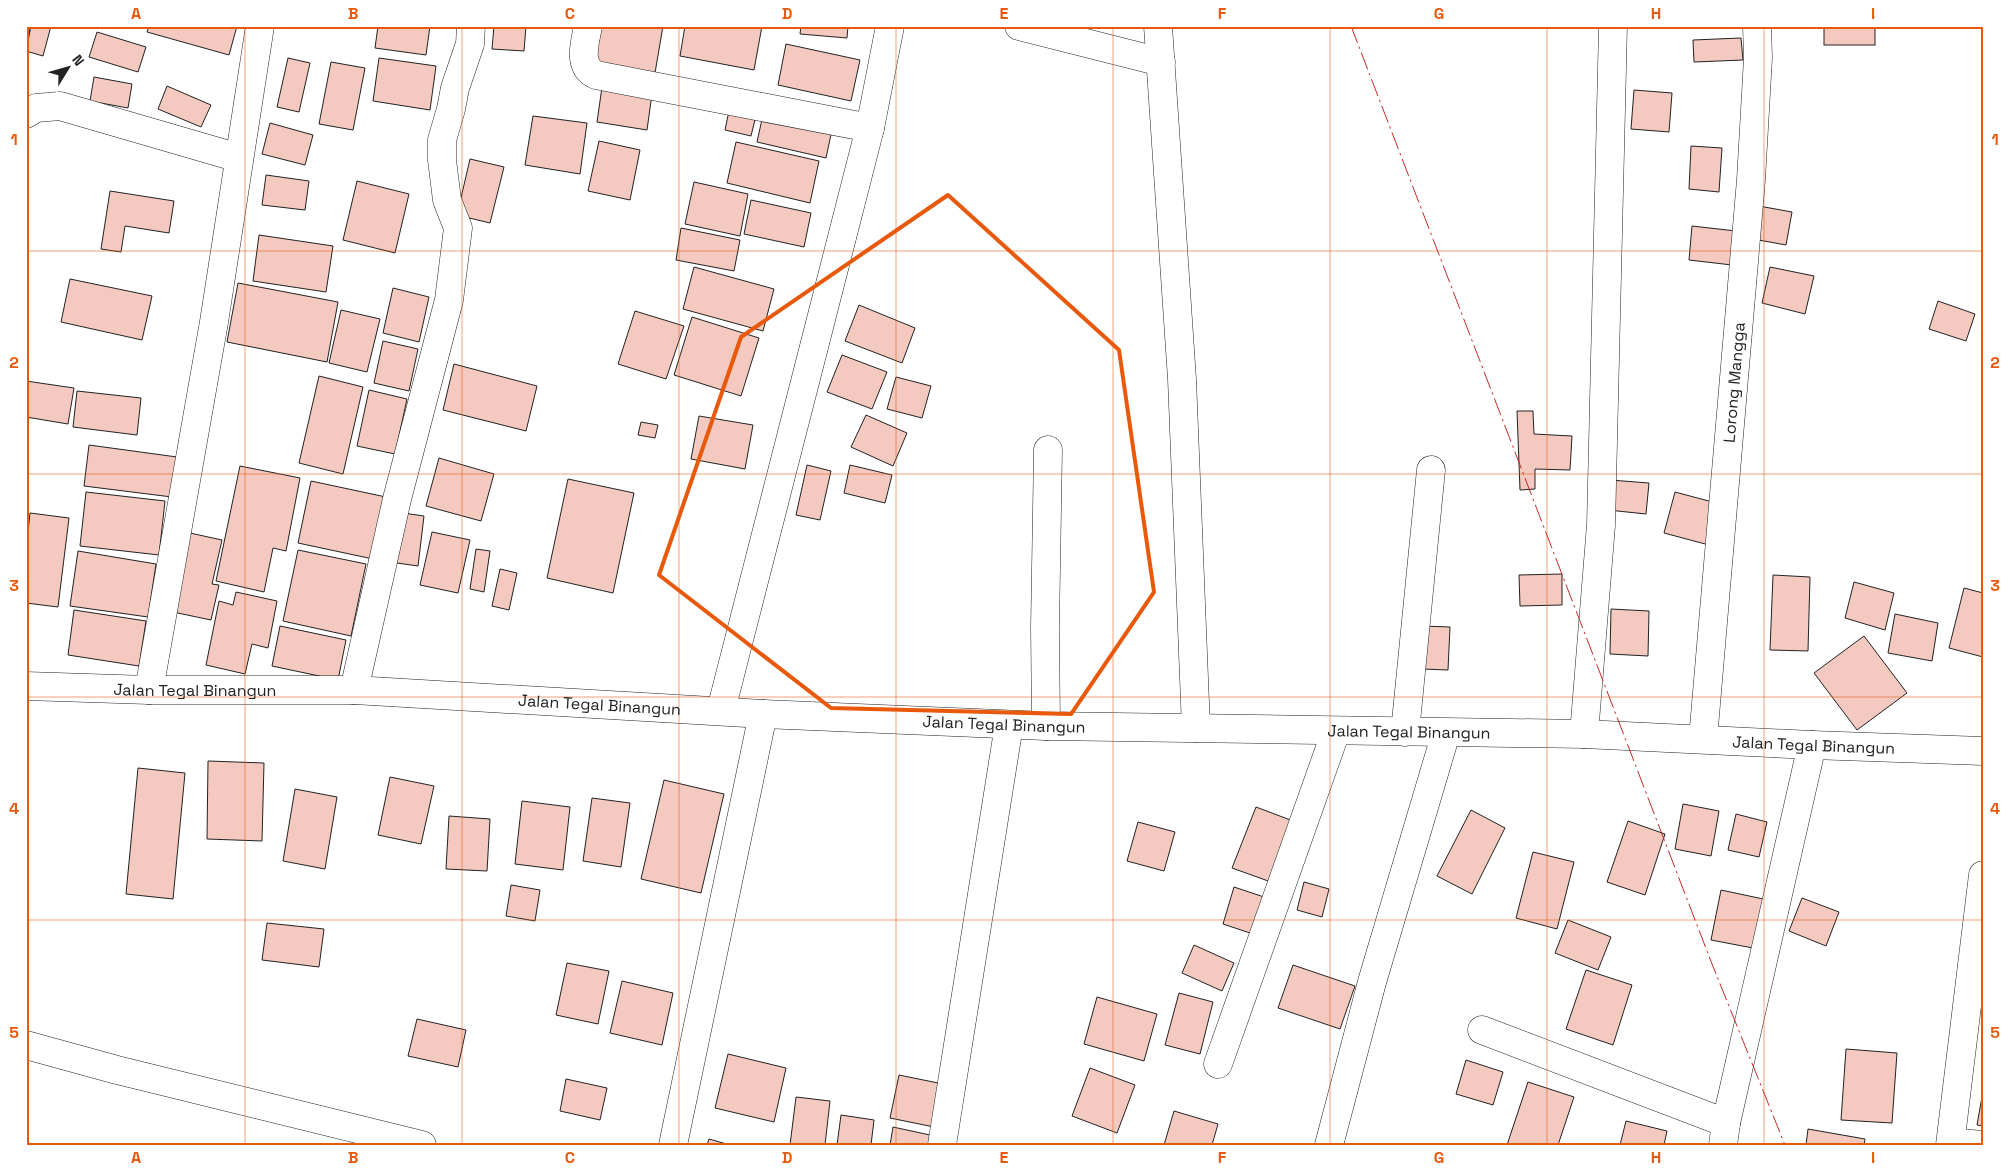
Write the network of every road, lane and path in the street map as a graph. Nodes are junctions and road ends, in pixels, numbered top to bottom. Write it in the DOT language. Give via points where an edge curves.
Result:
graph roads {
  1 [pos="260,26"];
  2 [pos="471,26"];
  3 [pos="588,26"];
  4 [pos="890,26"];
  5 [pos="1019,26"];
  6 [pos="1158,26"];
  7 [pos="1613,26"];
  8 [pos="1757,26"];
  9 [pos="1161,62"];
  10 [pos="26,114"];
  11 [pos="870,128"];
  12 [pos="239,158"];
  13 [pos="1048,450"];
  14 [pos="1432,470"];
  15 [pos="26,686"];
  16 [pos="149,690"];
  17 [pos="354,690"];
  18 [pos="721,710"];
  19 [pos="763,714"];
  20 [pos="1009,725"];
  21 [pos="1046,726"];
  22 [pos="1196,728"];
  23 [pos="1336,731"];
  24 [pos="1405,732"];
  25 [pos="1446,733"];
  26 [pos="1584,734"];
  27 [pos="1703,739"];
  28 [pos="1812,745"];
  29 [pos="1983,751"];
  30 [pos="1983,875"];
  31 [pos="1482,1030"];
  32 [pos="26,1045"];
  33 [pos="1218,1064"];
  34 [pos="1725,1134"];
  35 [pos="1951,1143"];
  36 [pos="422,1145"];
  37 [pos="673,1145"];
  38 [pos="942,1145"];
  39 [pos="1329,1145"];
  40 [pos="1981,1145"];
  1 -- 12 [label="street"];
  2 -- 17 [label="street" via="470,44 442,140 447,200 458,228 449,300 397,499"];
  3 -- 11 [label="street" via="584,64 596,75"];
  4 -- 11 [label="street"];
  5 -- 9 [label="street"];
  6 -- 9 [label="street"];
  7 -- 26 [label="street" via="1601,525"];
  8 -- 27 [label="street, Lorong Mangga" via="1751,180"];
  9 -- 22 [label="street" via="1182,379"];
  10 -- 12 [label="street" via="36,108 60,106"];
  11 -- 18 [label="street"];
  12 -- 16 [label="street"];
  13 -- 21 [label="street"];
  14 -- 24 [label="street"];
  15 -- 16 [label="street, Jalan Tegal Binangun"];
  16 -- 17 [label="street, Jalan Tegal Binangun"];
  17 -- 18 [label="street, Jalan Tegal Binangun"];
  18 -- 19 [label="street, Jalan Tegal Binangun"];
  19 -- 20 [label="street, Jalan Tegal Binangun"];
  19 -- 37 [label="street"];
  20 -- 21 [label="street, Jalan Tegal Binangun"];
  20 -- 38 [label="street"];
  21 -- 22 [label="street, Jalan Tegal Binangun"];
  22 -- 23 [label="street, Jalan Tegal Binangun"];
  23 -- 24 [label="street, Jalan Tegal Binangun"];
  23 -- 33 [label="street"];
  24 -- 25 [label="street, Jalan Tegal Binangun"];
  25 -- 26 [label="street, Jalan Tegal Binangun"];
  25 -- 39 [label="street" via="1372,982"];
  26 -- 27 [label="street, Jalan Tegal Binangun"];
  27 -- 28 [label="street, Jalan Tegal Binangun"];
  28 -- 29 [label="street, Jalan Tegal Binangun"];
  28 -- 34 [label="street"];
  30 -- 35 [label="street"];
  31 -- 34 [label="street"];
  32 -- 36 [label="street"];
  35 -- 40 [label="street"];
}
